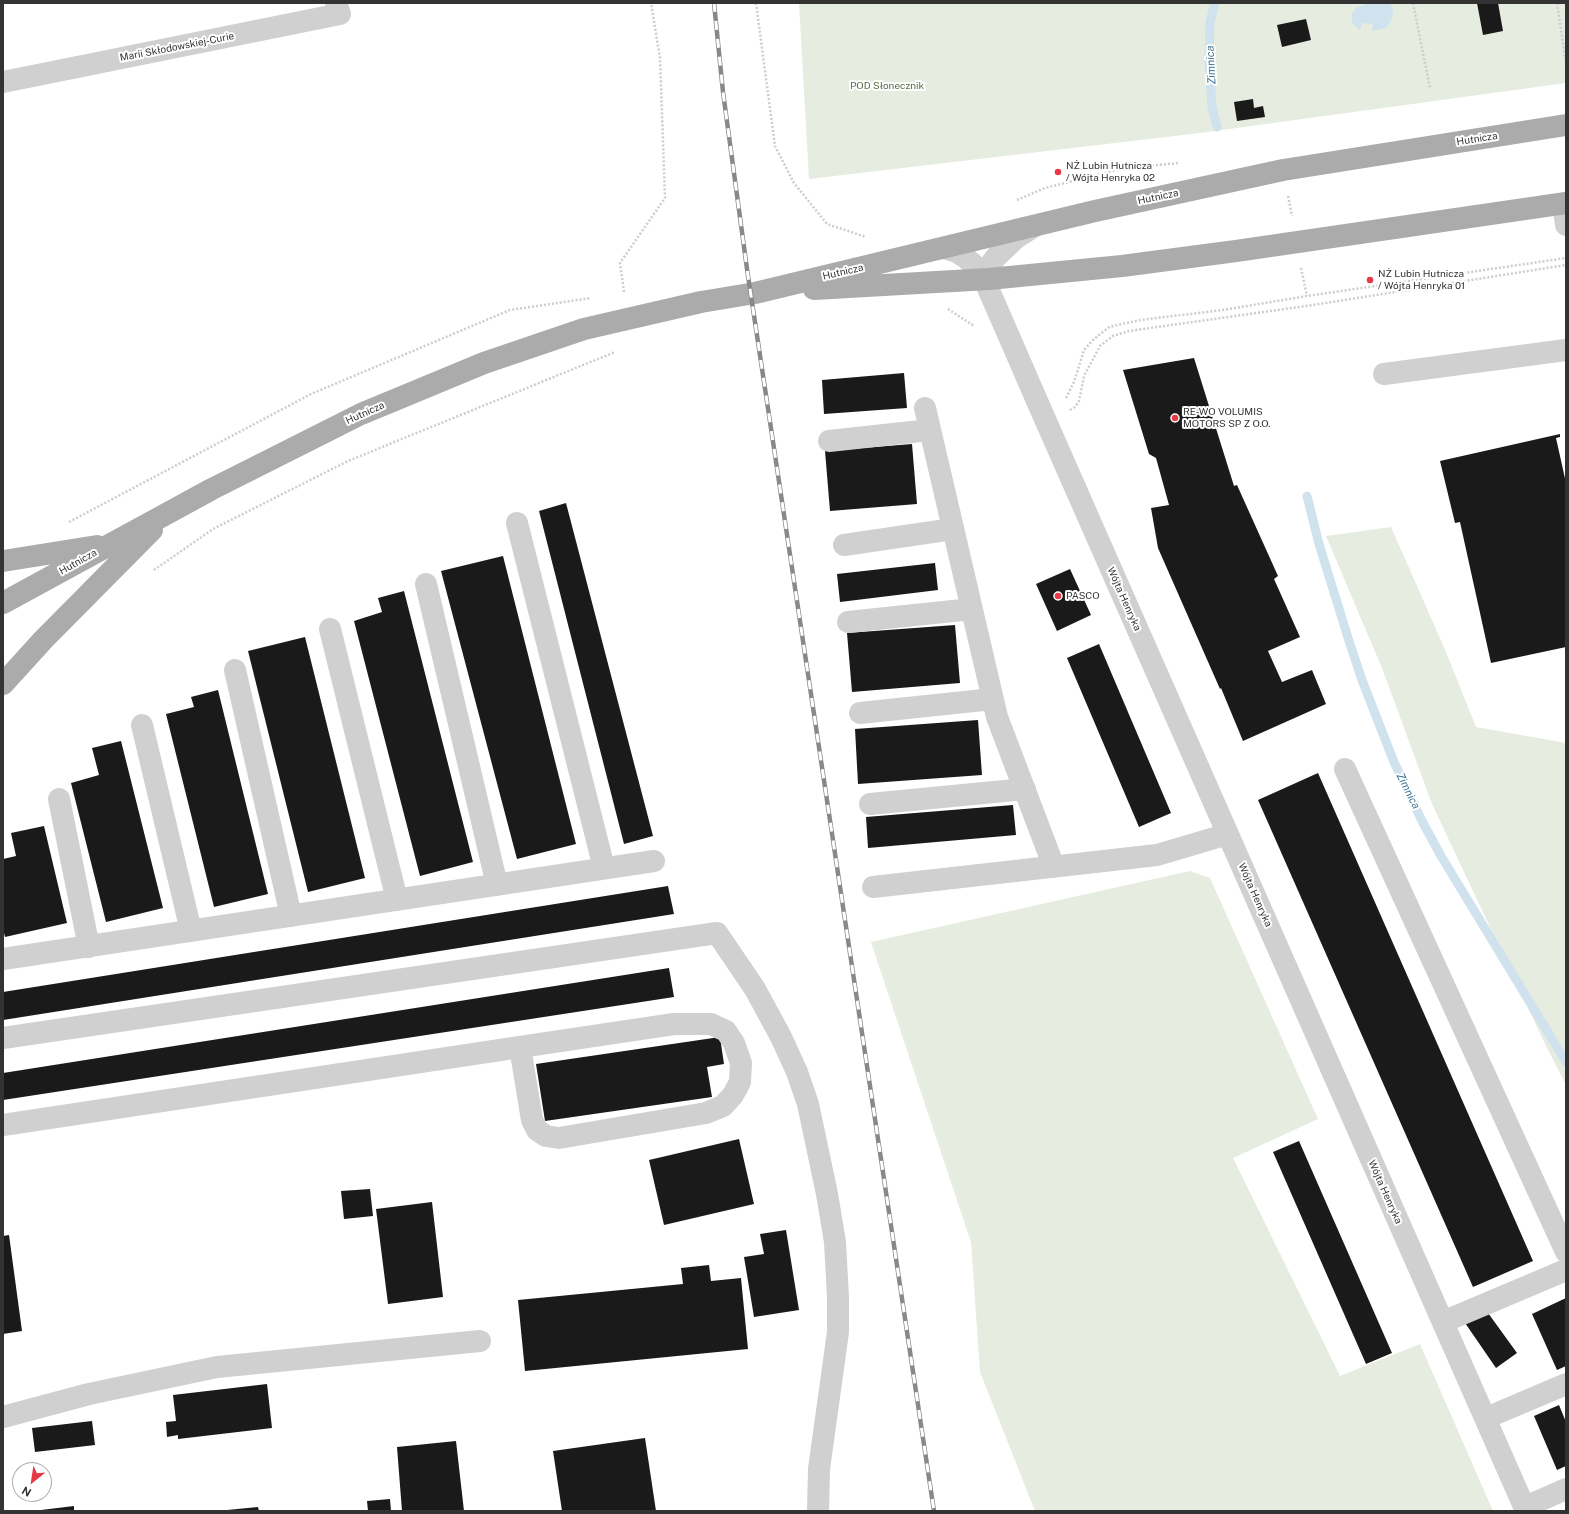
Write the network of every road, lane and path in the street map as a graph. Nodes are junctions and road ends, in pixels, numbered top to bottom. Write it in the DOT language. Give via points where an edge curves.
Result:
graph roads {
  1 [pos="336,3"];
  2 [pos="651,3"];
  3 [pos="756,3"];
  4 [pos="1413,3"];
  5 [pos="1557,3"];
  6 [pos="1566,63"];
  7 [pos="3,82"];
  8 [pos="1430,88"];
  9 [pos="1566,124"];
  10 [pos="1564,203"];
  11 [pos="1566,225"];
  12 [pos="1035,226"];
  13 [pos="866,238"];
  14 [pos="944,248"];
  15 [pos="1566,258"];
  16 [pos="1566,265"];
  17 [pos="984,279"];
  18 [pos="624,292"];
  19 [pos="754,293"];
  20 [pos="942,305"];
  21 [pos="980,329"];
  22 [pos="620,349"];
  23 [pos="1566,350"];
  24 [pos="1384,374"];
  25 [pos="925,408"];
  26 [pos="1044,416"];
  27 [pos="930,430"];
  28 [pos="830,441"];
  29 [pos="175,509"];
  30 [pos="517,523"];
  31 [pos="953,530"];
  32 [pos="112,543"];
  33 [pos="844,545"];
  34 [pos="3,561"];
  35 [pos="149,573"];
  36 [pos="426,584"];
  37 [pos="3,603"];
  38 [pos="972,610"];
  39 [pos="848,622"];
  40 [pos="330,629"];
  41 [pos="235,670"];
  42 [pos="3,684"];
  43 [pos="993,699"];
  44 [pos="860,713"];
  45 [pos="142,725"];
  46 [pos="1345,769"];
  47 [pos="1025,789"];
  48 [pos="59,799"];
  49 [pos="870,804"];
  50 [pos="1228,834"];
  51 [pos="654,861"];
  52 [pos="1054,867"];
  53 [pos="604,868"];
  54 [pos="497,885"];
  55 [pos="874,887"];
  56 [pos="397,900"];
  57 [pos="291,916"];
  58 [pos="191,931"];
  59 [pos="89,947"];
  60 [pos="3,959"];
  61 [pos="3,1038"];
  62 [pos="520,1047"];
  63 [pos="3,1125"];
  64 [pos="1566,1252"];
  65 [pos="1566,1270"];
  66 [pos="1442,1322"];
  67 [pos="480,1341"];
  68 [pos="1566,1384"];
  69 [pos="3,1417"];
  70 [pos="1486,1418"];
  71 [pos="1566,1489"];
  72 [pos="1525,1509"];
  73 [pos="818,1511"];
  1 -- 7 [label="street, Marii Skłodowskiej-Curie" via="340,14"];
  2 -- 18 [label="path" via="660,58 665,198 620,263"];
  3 -- 13 [label="path" via="775,146 794,183 827,224"];
  4 -- 8 [label="path"];
  5 -- 6 [label="path"];
  9 -- 12 [label="main road, Hutnicza" via="1283,170"];
  10 -- 11 [label="street"];
  10 -- 17 [label="main road, Hutnicza" via="1152,263"];
  12 -- 14 [label="main road, Hutnicza"];
  12 -- 17 [label="street" via="1016,238 996,257"];
  14 -- 17 [label="street, Wójta Henryka" via="966,258"];
  14 -- 19 [label="main road, Hutnicza"];
  15 -- 26 [label="path" via="1223,310 1140,320 1109,327 1084,350 1066,398"];
  16 -- 26 [label="path" via="1113,336 1100,346 1084,376 1079,401 1075,407"];
  17 -- 19 [label="main road, Hutnicza"];
  17 -- 26 [label="street, Wójta Henryka"];
  19 -- 29 [label="main road, Hutnicza" via="594,326 502,357 361,414"];
  20 -- 21 [label="path"];
  22 -- 35 [label="path" via="348,461 213,529"];
  23 -- 24 [label="street"];
  25 -- 27 [label="street"];
  26 -- 50 [label="street, Wójta Henryka"];
  27 -- 28 [label="street"];
  27 -- 31 [label="street"];
  29 -- 32 [label="main road, Hutnicza"];
  29 -- 42 [label="main road" via="137,544"];
  30 -- 53 [label="street"];
  31 -- 33 [label="street"];
  31 -- 38 [label="street"];
  32 -- 34 [label="main road"];
  32 -- 37 [label="main road, Hutnicza"];
  36 -- 54 [label="street"];
  38 -- 39 [label="street"];
  38 -- 43 [label="street"];
  40 -- 56 [label="street"];
  41 -- 57 [label="street"];
  43 -- 44 [label="street"];
  43 -- 47 [label="street" via="997,717"];
  45 -- 58 [label="street"];
  46 -- 64 [label="street"];
  47 -- 49 [label="street"];
  47 -- 52 [label="street"];
  48 -- 59 [label="street"];
  50 -- 52 [label="street" via="1157,855"];
  50 -- 66 [label="street, Wójta Henryka"];
  51 -- 53 [label="street"];
  52 -- 55 [label="street"];
  53 -- 54 [label="street"];
  54 -- 56 [label="street"];
  56 -- 57 [label="street"];
  57 -- 58 [label="street"];
  58 -- 59 [label="street"];
  59 -- 60 [label="street"];
  61 -- 73 [label="street" via="717,933 755,989 797,1072 808,1104 827,1194 835,1242 838,1332 819,1469"];
  62 -- 62 [label="street" via="674,1024 711,1024 726,1031 734,1043 741,1063 740,1082 723,1106 706,1113 559,1138 546,1136 537,1130 532,1120"];
  62 -- 63 [label="street"];
  65 -- 66 [label="street"];
  66 -- 70 [label="street, Wójta Henryka"];
  67 -- 69 [label="street" via="217,1367 89,1394"];
  68 -- 70 [label="street"];
  70 -- 72 [label="street, Wójta Henryka"];
  71 -- 72 [label="street"];
}
